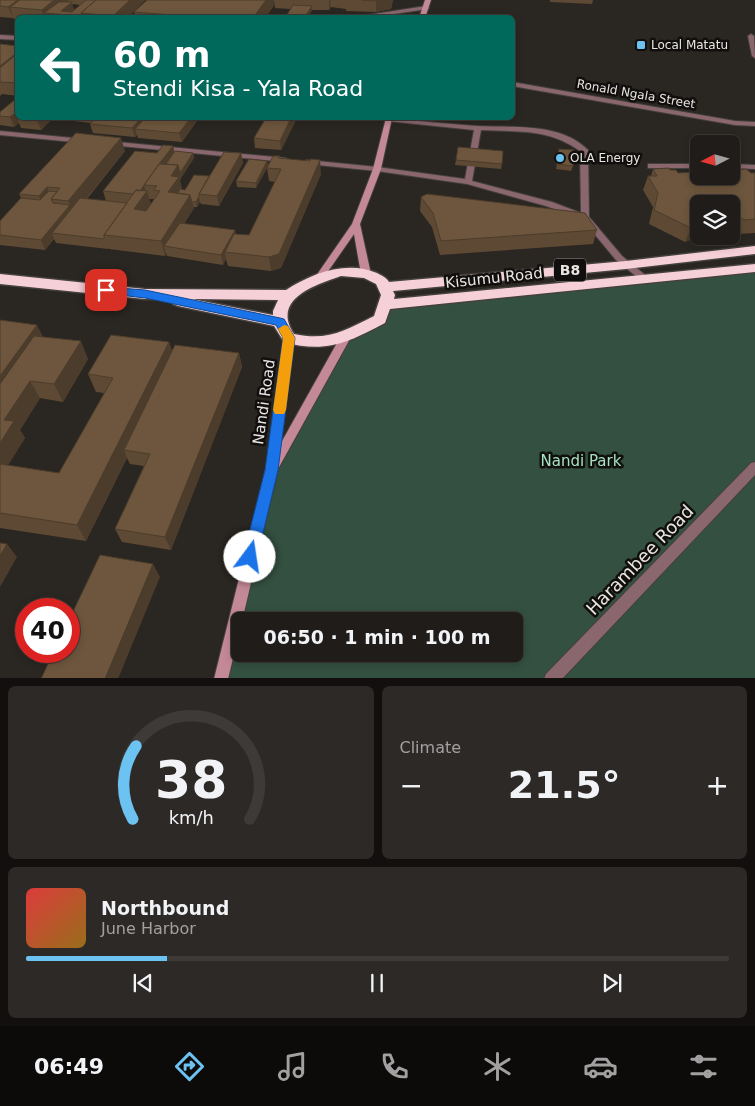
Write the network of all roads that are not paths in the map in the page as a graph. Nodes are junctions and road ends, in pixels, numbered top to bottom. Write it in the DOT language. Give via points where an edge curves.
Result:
graph roads {
  1 [pos="428,0"];
  2 [pos="426,8"];
  3 [pos="373,15"];
  4 [pos="423,15"];
  5 [pos="751,36"];
  6 [pos="0,37"];
  7 [pos="15,38"];
  8 [pos="755,56"];
  9 [pos="515,85"];
  10 [pos="389,120"];
  11 [pos="399,120"];
  12 [pos="755,124"];
  13 [pos="478,128"];
  14 [pos="0,133"];
  15 [pos="89,141"];
  16 [pos="99,142"];
  17 [pos="651,166"];
  18 [pos="690,166"];
  19 [pos="740,166"];
  20 [pos="755,167"];
  21 [pos="377,169"];
  22 [pos="468,182"];
  23 [pos="585,217"];
  24 [pos="356,224"];
  25 [pos="755,250"];
  26 [pos="626,265"];
  27 [pos="755,268"];
  28 [pos="366,274"];
  29 [pos="319,278"];
  30 [pos="0,279"];
  31 [pos="645,279"];
  32 [pos="384,287"];
  33 [pos="145,294"];
  34 [pos="290,295"];
  35 [pos="386,305"];
  36 [pos="280,322"];
  37 [pos="346,337"];
  38 [pos="289,338"];
  39 [pos="755,467"];
  40 [pos="272,470"];
  41 [pos="221,678"];
  42 [pos="551,678"];
  1 -- 2 [label="street"];
  2 -- 3 [label="street"];
  2 -- 4 [label="street"];
  5 -- 8 [label="street"];
  6 -- 7 [label="street"];
  9 -- 12 [label="street, Ronald Ngala Street"];
  10 -- 21 [label="street"];
  11 -- 13 [label="street"];
  13 -- 22 [label="street"];
  13 -- 23 [label="street" via="542,131 568,139 584,150"];
  14 -- 15 [label="street"];
  16 -- 21 [label="street"];
  17 -- 18 [label="street"];
  19 -- 20 [label="street"];
  21 -- 22 [label="street"];
  21 -- 24 [label="street"];
  22 -- 23 [label="street"];
  23 -- 26 [label="street"];
  24 -- 28 [label="street"];
  24 -- 29 [label="street"];
  25 -- 26 [label="highway, B8"];
  26 -- 31 [label="street"];
  26 -- 32 [label="highway, B8"];
  27 -- 31 [label="highway, Kisumu Road / B8"];
  28 -- 29 [label="highway" via="341,272"];
  28 -- 32 [label="highway" via="382,281"];
  29 -- 34 [label="highway"];
  30 -- 33 [label="highway"];
  31 -- 35 [label="highway, Kisumu Road / B8"];
  32 -- 35 [label="highway" via="388,295"];
  33 -- 34 [label="highway"];
  33 -- 36 [label="highway"];
  34 -- 36 [label="highway" via="280,309"];
  35 -- 37 [label="highway" via="380,319"];
  36 -- 38 [label="highway"];
  37 -- 38 [label="highway" via="313,343"];
  37 -- 40 [label="street, Nandi Road"];
  38 -- 40 [label="street, Nandi Road"];
  39 -- 42 [label="street, Harambee Road"];
  40 -- 41 [label="street, Nandi Road"];
}
